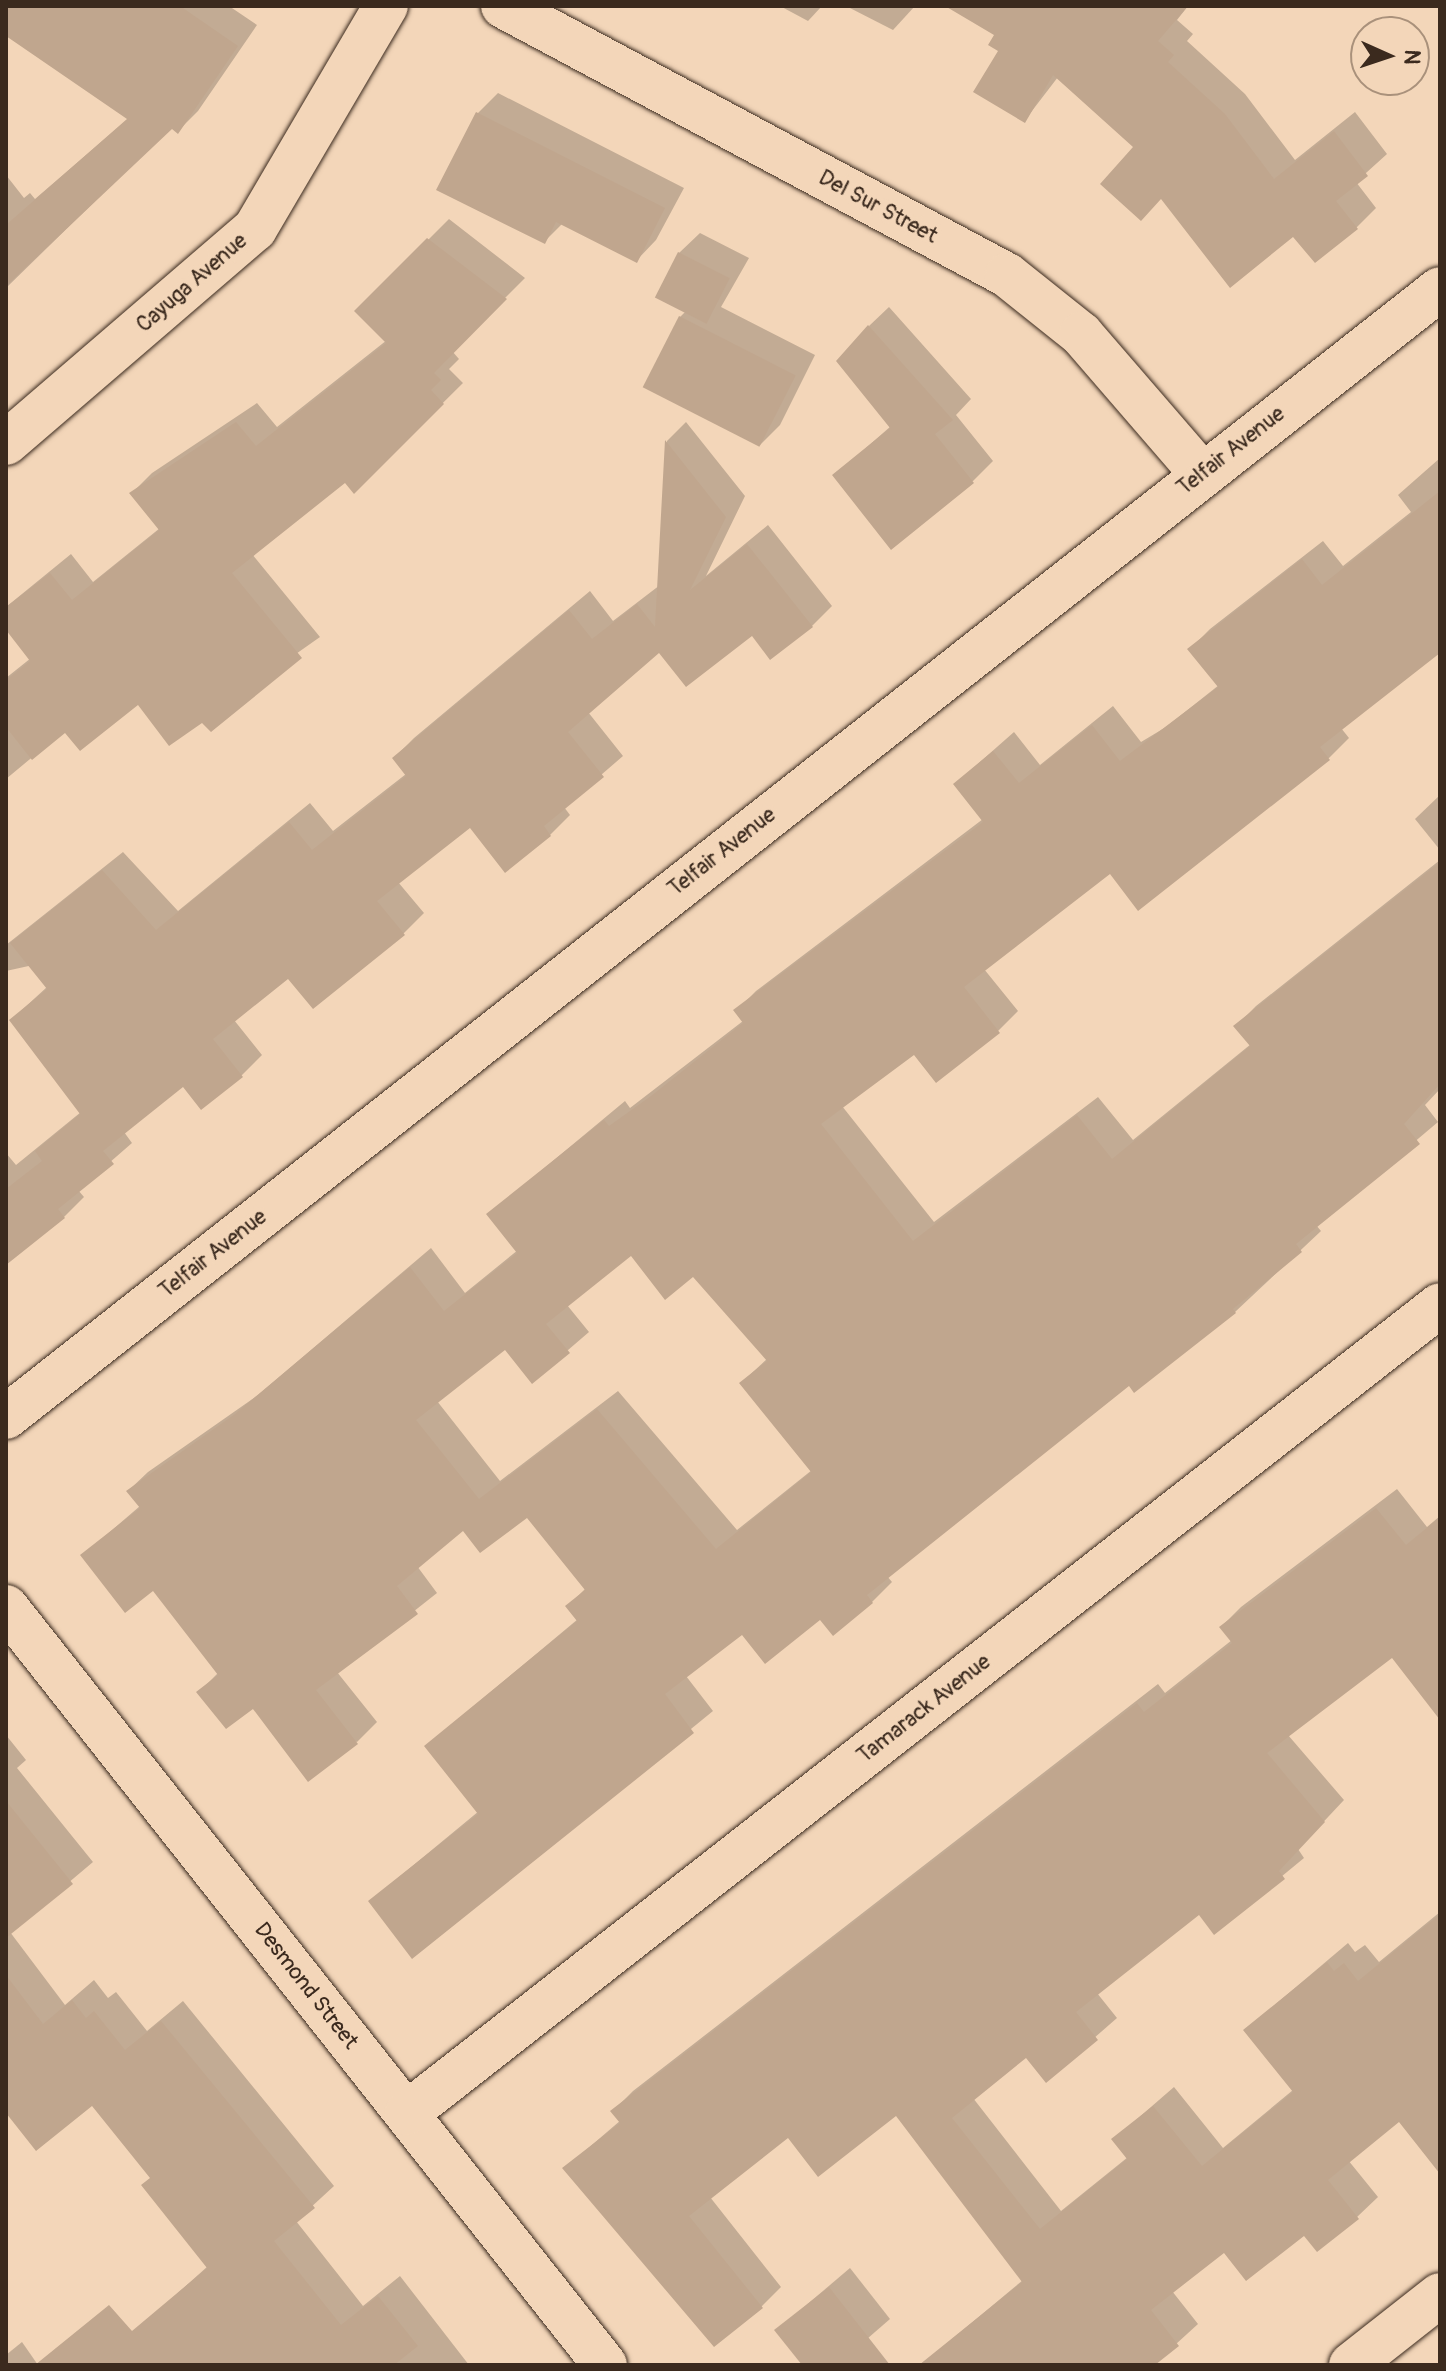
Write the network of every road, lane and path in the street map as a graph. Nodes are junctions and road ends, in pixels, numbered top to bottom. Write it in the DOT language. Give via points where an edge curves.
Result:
graph roads {
  1 [pos="386,6"];
  2 [pos="503,6"];
  3 [pos="1440,289"];
  4 [pos="6,443"];
  5 [pos="1202,474"];
  6 [pos="1440,1305"];
  7 [pos="6,1417"];
  8 [pos="6,1607"];
  9 [pos="407,2113"];
  10 [pos="1440,2295"];
  11 [pos="605,2365"];
  12 [pos="1351,2365"];
  1 -- 4 [label="street, Cayuga Avenue" via="255,229"];
  2 -- 5 [label="street, Del Sur Street" via="1007,275 1081,334"];
  3 -- 5 [label="street, Telfair Avenue"];
  5 -- 7 [label="street, Telfair Avenue"];
  6 -- 9 [label="street, Tamarack Avenue"];
  8 -- 9 [label="street, Desmond Street"];
  9 -- 11 [label="street, Desmond Street"];
  10 -- 12 [label="street"];
}
